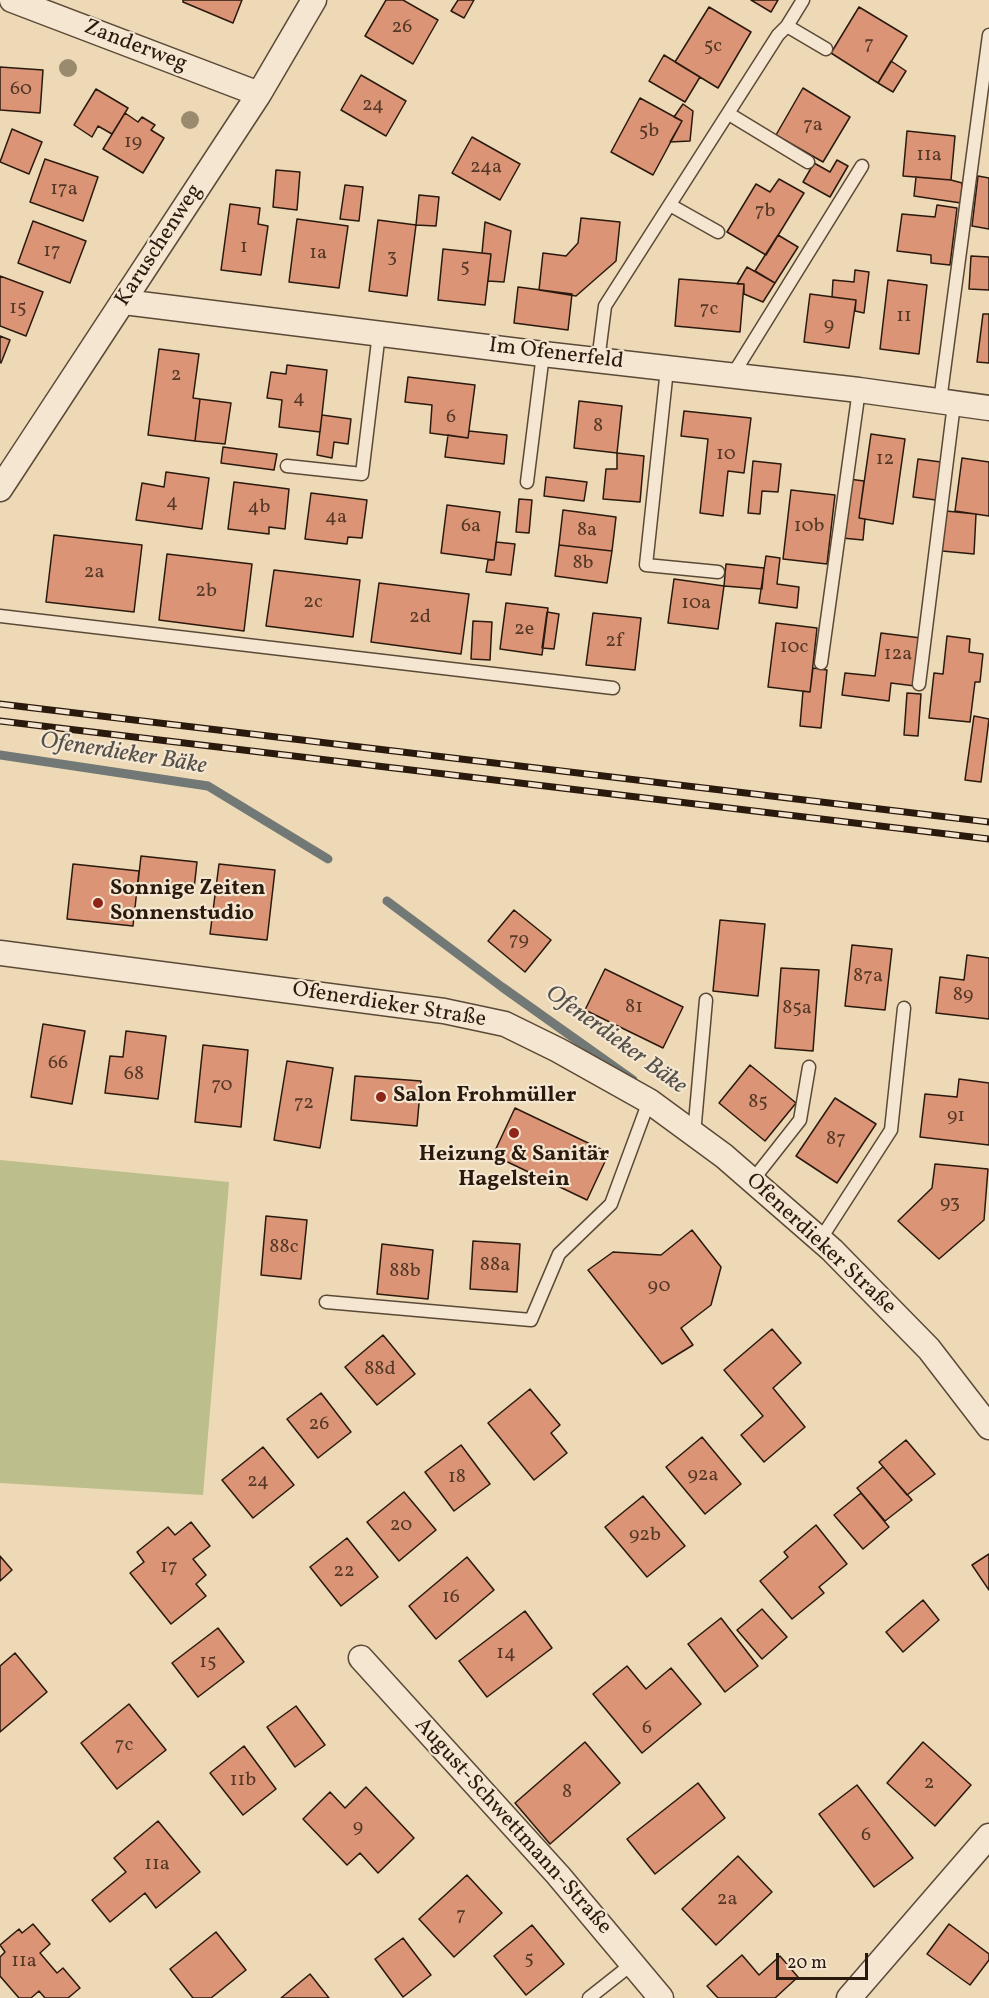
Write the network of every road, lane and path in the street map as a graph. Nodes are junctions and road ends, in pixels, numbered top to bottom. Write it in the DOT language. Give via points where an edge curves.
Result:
graph roads {
  1 [pos="12,0"];
  2 [pos="314,0"];
  3 [pos="803,0"];
  4 [pos="788,26"];
  5 [pos="989,35"];
  6 [pos="826,49"];
  7 [pos="259,94"];
  8 [pos="729,114"];
  9 [pos="808,162"];
  10 [pos="862,166"];
  11 [pos="670,205"];
  12 [pos="718,232"];
  13 [pos="124,302"];
  14 [pos="380,333"];
  15 [pos="543,354"];
  16 [pos="598,361"];
  17 [pos="667,369"];
  18 [pos="732,376"];
  19 [pos="859,390"];
  20 [pos="947,402"];
  21 [pos="989,408"];
  22 [pos="287,466"];
  23 [pos="527,482"];
  24 [pos="0,489"];
  25 [pos="718,573"];
  26 [pos="0,616"];
  27 [pos="821,663"];
  28 [pos="919,684"];
  29 [pos="613,688"];
  30 [pos="0,953"];
  31 [pos="705,1000"];
  32 [pos="904,1008"];
  33 [pos="809,1067"];
  34 [pos="649,1101"];
  35 [pos="694,1134"];
  36 [pos="752,1181"];
  37 [pos="820,1240"];
  38 [pos="326,1302"];
  39 [pos="989,1427"];
  40 [pos="361,1658"];
  41 [pos="989,1836"];
  42 [pos="632,1964"];
  43 [pos="590,1998"];
  44 [pos="661,1998"];
  45 [pos="849,1998"];
  1 -- 7 [label="street, Zanderweg"];
  2 -- 7 [label="street, Karuschenweg"];
  3 -- 4 [label="lane"];
  4 -- 6 [label="lane"];
  4 -- 8 [label="lane" via="778,35"];
  5 -- 20 [label="lane"];
  7 -- 13 [label="street, Karuschenweg"];
  8 -- 9 [label="lane"];
  8 -- 11 [label="lane"];
  10 -- 18 [label="lane"];
  11 -- 12 [label="lane"];
  11 -- 16 [label="lane" via="605,306"];
  13 -- 14 [label="street, Im Ofenerfeld"];
  13 -- 24 [label="street, Karuschenweg"];
  14 -- 15 [label="street, Im Ofenerfeld"];
  14 -- 22 [label="lane" via="362,474"];
  15 -- 16 [label="street, Im Ofenerfeld"];
  15 -- 23 [label="lane"];
  16 -- 17 [label="street, Im Ofenerfeld"];
  17 -- 18 [label="street, Im Ofenerfeld"];
  17 -- 25 [label="lane" via="646,565"];
  18 -- 19 [label="street, Im Ofenerfeld"];
  19 -- 20 [label="street, Im Ofenerfeld"];
  19 -- 27 [label="lane"];
  20 -- 21 [label="street, Im Ofenerfeld"];
  20 -- 28 [label="lane"];
  26 -- 29 [label="lane"];
  30 -- 34 [label="street, Ofenerdieker Straße" via="444,1011 505,1024"];
  31 -- 35 [label="lane"];
  32 -- 37 [label="lane" via="891,1130"];
  33 -- 36 [label="lane" via="800,1120"];
  34 -- 35 [label="street, Ofenerdieker Straße"];
  34 -- 38 [label="lane" via="611,1204 559,1254 531,1320"];
  35 -- 36 [label="street, Ofenerdieker Straße"];
  36 -- 37 [label="street, Ofenerdieker Straße"];
  37 -- 39 [label="street, Ofenerdieker Straße" via="929,1349"];
  40 -- 42 [label="street, August-Schwettmann-Straße" via="558,1875"];
  41 -- 45 [label="street"];
  42 -- 43 [label="lane"];
  42 -- 44 [label="street, August-Schwettmann-Straße"];
}
